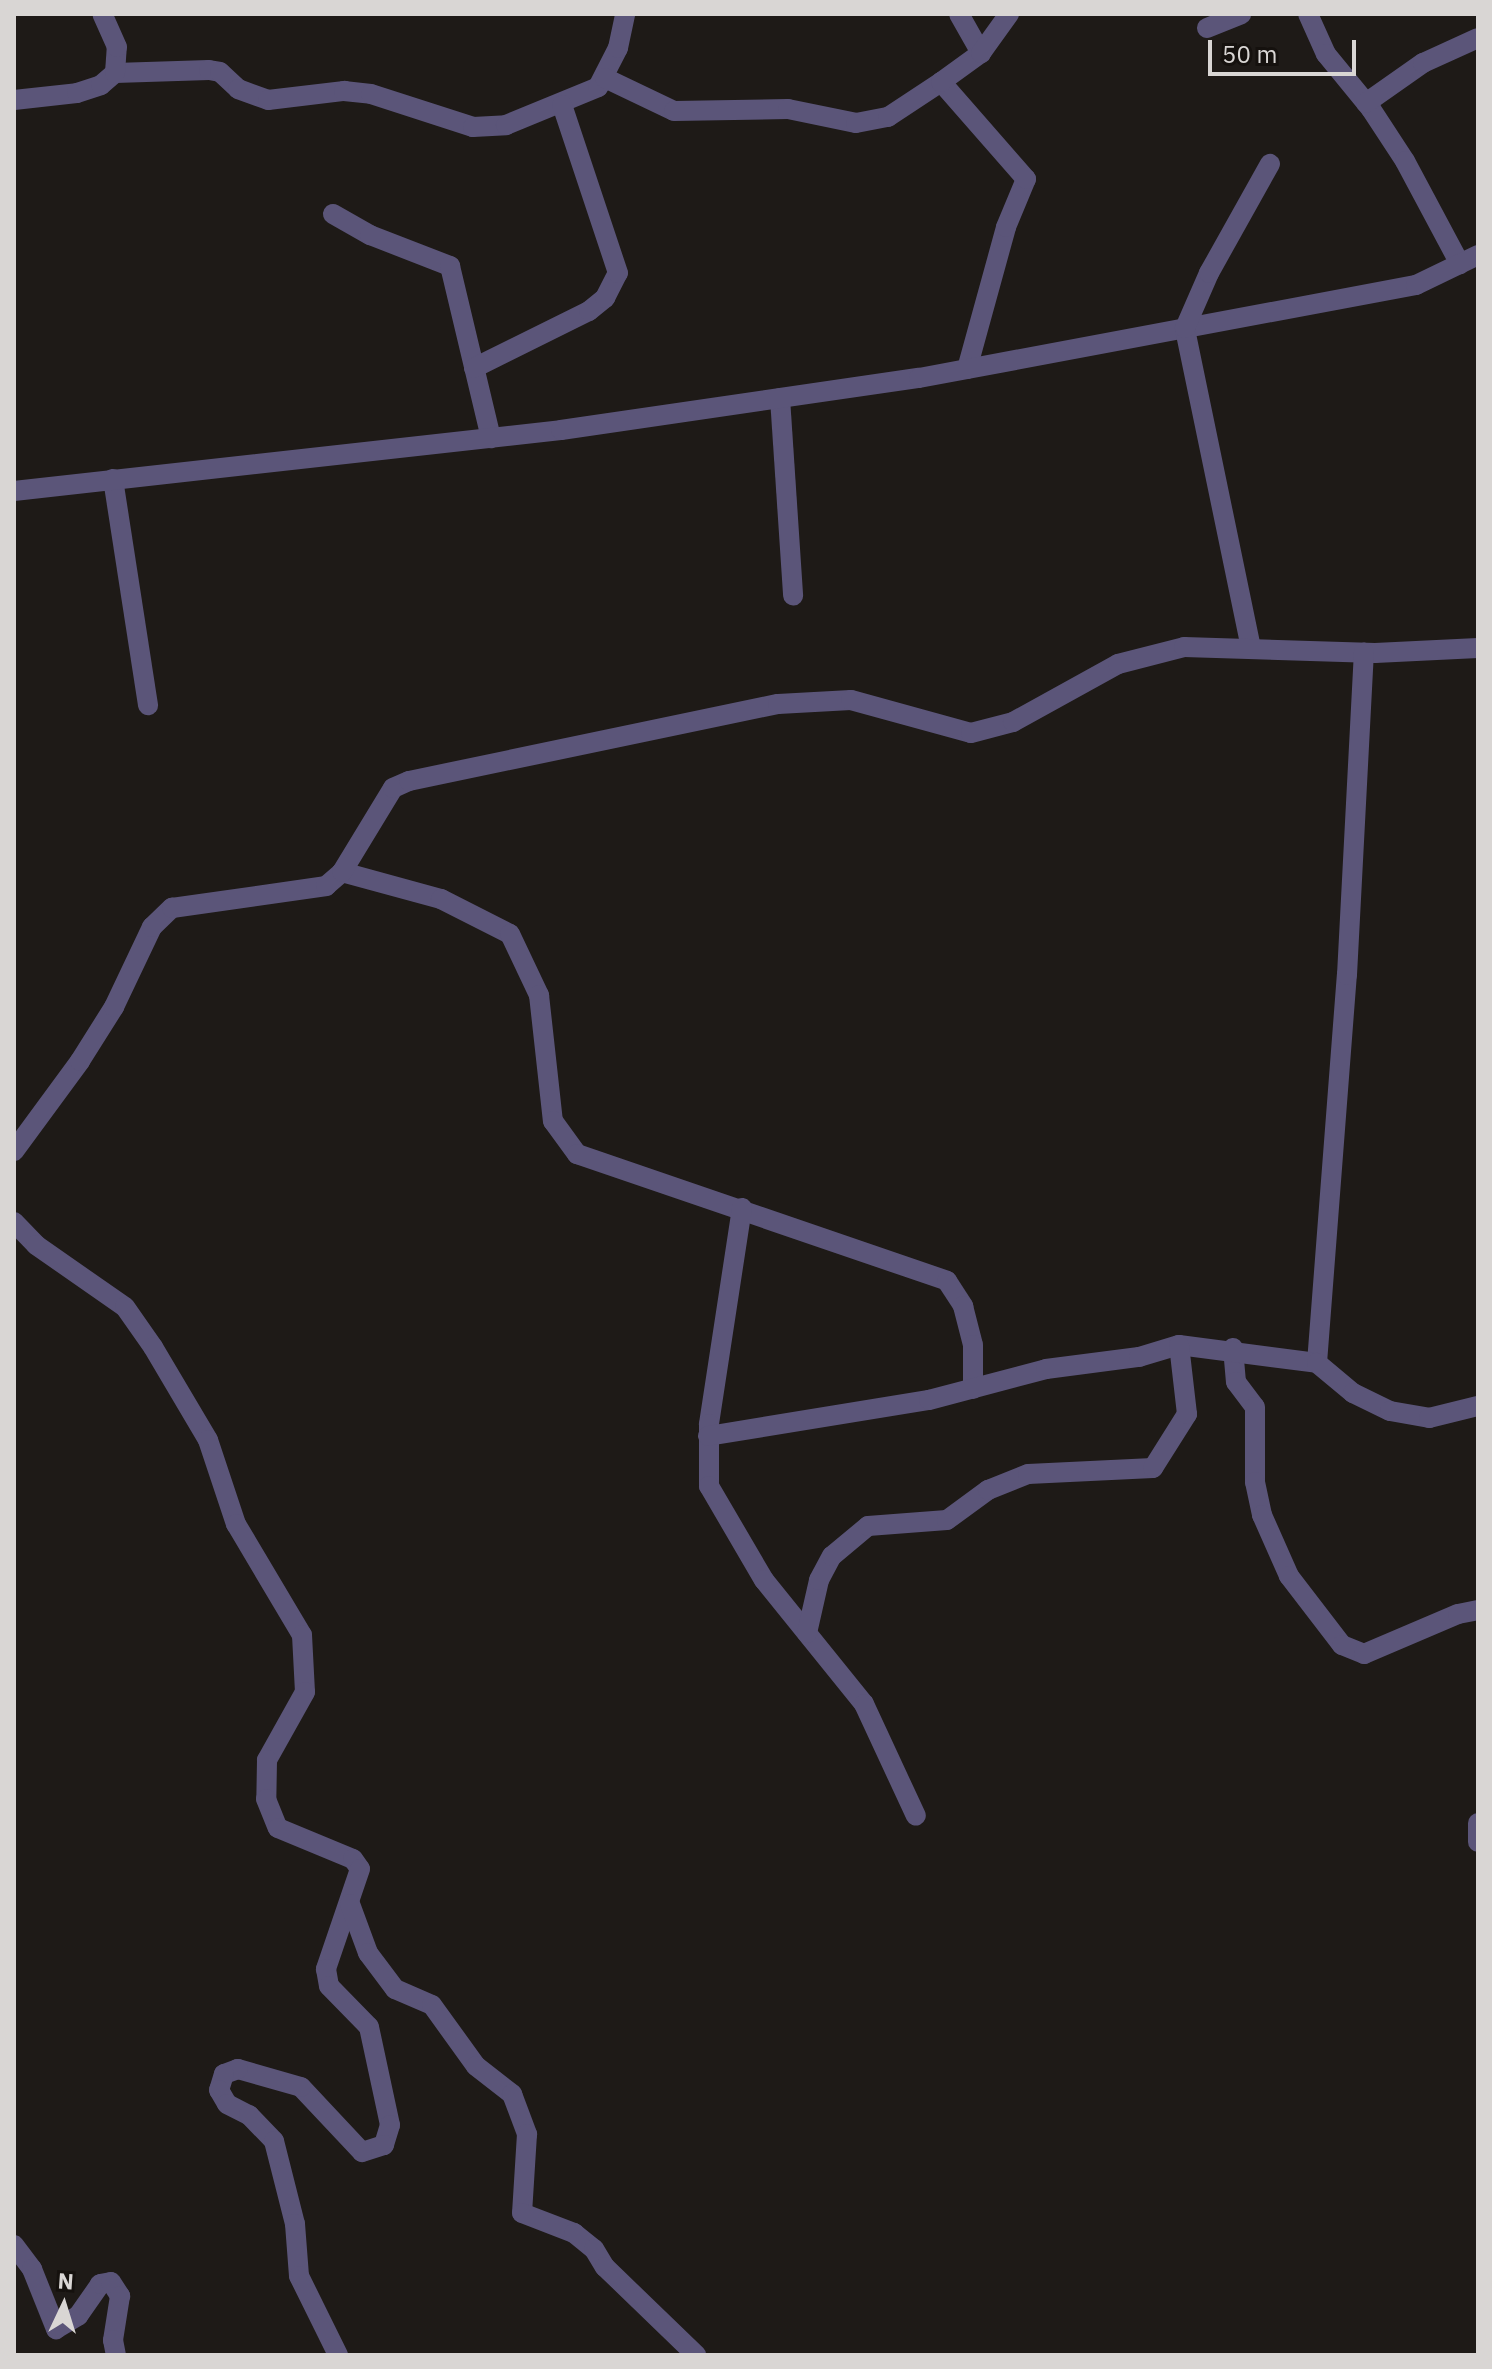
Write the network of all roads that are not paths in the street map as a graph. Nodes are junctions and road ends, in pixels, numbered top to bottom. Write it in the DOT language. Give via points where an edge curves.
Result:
graph roads {
  1 [pos="103,14"];
  2 [pos="625,14"];
  3 [pos="959,14"];
  4 [pos="1009,14"];
  5 [pos="1241,14"];
  6 [pos="1308,14"];
  7 [pos="1207,28"];
  8 [pos="1478,38"];
  9 [pos="981,53"];
  10 [pos="115,73"];
  11 [pos="605,78"];
  12 [pos="941,82"];
  13 [pos="14,100"];
  14 [pos="1366,103"];
  15 [pos="562,105"];
  16 [pos="1270,164"];
  17 [pos="333,214"];
  18 [pos="1469,260"];
  19 [pos="1185,328"];
  20 [pos="474,368"];
  21 [pos="967,369"];
  22 [pos="780,398"];
  23 [pos="491,438"];
  24 [pos="113,479"];
  25 [pos="14,491"];
  26 [pos="793,596"];
  27 [pos="1249,640"];
  28 [pos="1478,648"];
  29 [pos="1364,652"];
  30 [pos="148,705"];
  31 [pos="342,872"];
  32 [pos="14,1151"];
  33 [pos="742,1208"];
  34 [pos="14,1222"];
  35 [pos="1179,1345"];
  36 [pos="1233,1348"];
  37 [pos="1317,1363"];
  38 [pos="973,1389"];
  39 [pos="1478,1406"];
  40 [pos="708,1436"];
  41 [pos="1478,1610"];
  42 [pos="807,1633"];
  43 [pos="916,1816"];
  44 [pos="1478,1823"];
  45 [pos="1478,1842"];
  46 [pos="350,1904"];
  47 [pos="14,2245"];
  48 [pos="116,2355"];
  49 [pos="338,2355"];
  50 [pos="696,2355"];
  1 -- 10 [label="street" via="117,47"];
  2 -- 11 [label="street"];
  3 -- 9 [label="street"];
  4 -- 9 [label="street"];
  5 -- 7 [label="street"];
  6 -- 14 [label="street" via="1326,54"];
  8 -- 14 [label="street" via="1423,63"];
  9 -- 12 [label="street"];
  10 -- 13 [label="street" via="101,85 77,93"];
  10 -- 15 [label="street" via="209,70 268,100 344,91 371,94 473,127 506,125"];
  11 -- 12 [label="street" via="674,111 788,109 856,123 888,117"];
  11 -- 15 [label="street"];
  12 -- 21 [label="street" via="1026,179 1006,227"];
  14 -- 18 [label="street"];
  15 -- 20 [label="street" via="618,273 605,298 589,311"];
  16 -- 19 [label="street" via="1209,273"];
  17 -- 20 [label="street" via="370,235 450,266"];
  18 -- 19 [label="street" via="1416,285"];
  19 -- 21 [label="street"];
  19 -- 27 [label="street"];
  20 -- 23 [label="street"];
  21 -- 22 [label="street"];
  22 -- 23 [label="street"];
  22 -- 26 [label="street"];
  23 -- 24 [label="street"];
  24 -- 25 [label="street"];
  24 -- 30 [label="street"];
  27 -- 29 [label="street"];
  27 -- 31 [label="street" via="1146,653 1013,722 971,733 883,704 804,702 640,729 445,772 393,788"];
  28 -- 29 [label="street"];
  29 -- 37 [label="street" via="1347,975"];
  31 -- 32 [label="street" via="326,886 296,893 172,908 152,927 114,1007 74,1071"];
  31 -- 33 [label="street" via="441,899 510,934 539,995 553,1121 577,1154"];
  33 -- 38 [label="street" via="947,1281 963,1306 973,1345"];
  33 -- 40 [label="street"];
  34 -- 46 [label="street" via="36,1245 125,1307 208,1440 236,1524 302,1635 305,1692 267,1760 266,1799 278,1828 353,1859 360,1869"];
  35 -- 36 [label="street"];
  35 -- 38 [label="street" via="1139,1357 1046,1369"];
  35 -- 42 [label="street" via="1187,1414 1153,1468 1028,1474 988,1490 947,1520 868,1526 832,1556 819,1580"];
  36 -- 37 [label="street"];
  36 -- 41 [label="street" via="1236,1382 1255,1407 1255,1482 1262,1515 1289,1576 1342,1645 1364,1654"];
  37 -- 39 [label="street" via="1353,1393 1390,1411 1429,1418"];
  38 -- 40 [label="street"];
  40 -- 42 [label="street" via="709,1486 718,1508 764,1580"];
  42 -- 43 [label="street" via="864,1704"];
  44 -- 45 [label="street"];
  46 -- 49 [label="street" via="326,1969 329,1986 369,2027 388,2104 384,2145 362,2152 301,2087 238,2069 224,2074 219,2090 227,2104 249,2115 274,2141 295,2224 299,2276"];
  46 -- 50 [label="street" via="368,1953 395,1989 432,2005 476,2066 512,2094 527,2134 522,2213 574,2233 594,2249 605,2267"];
  47 -- 48 [label="street" via="32,2269 56,2329 78,2316 100,2284 111,2282 120,2296 113,2340"];
}
